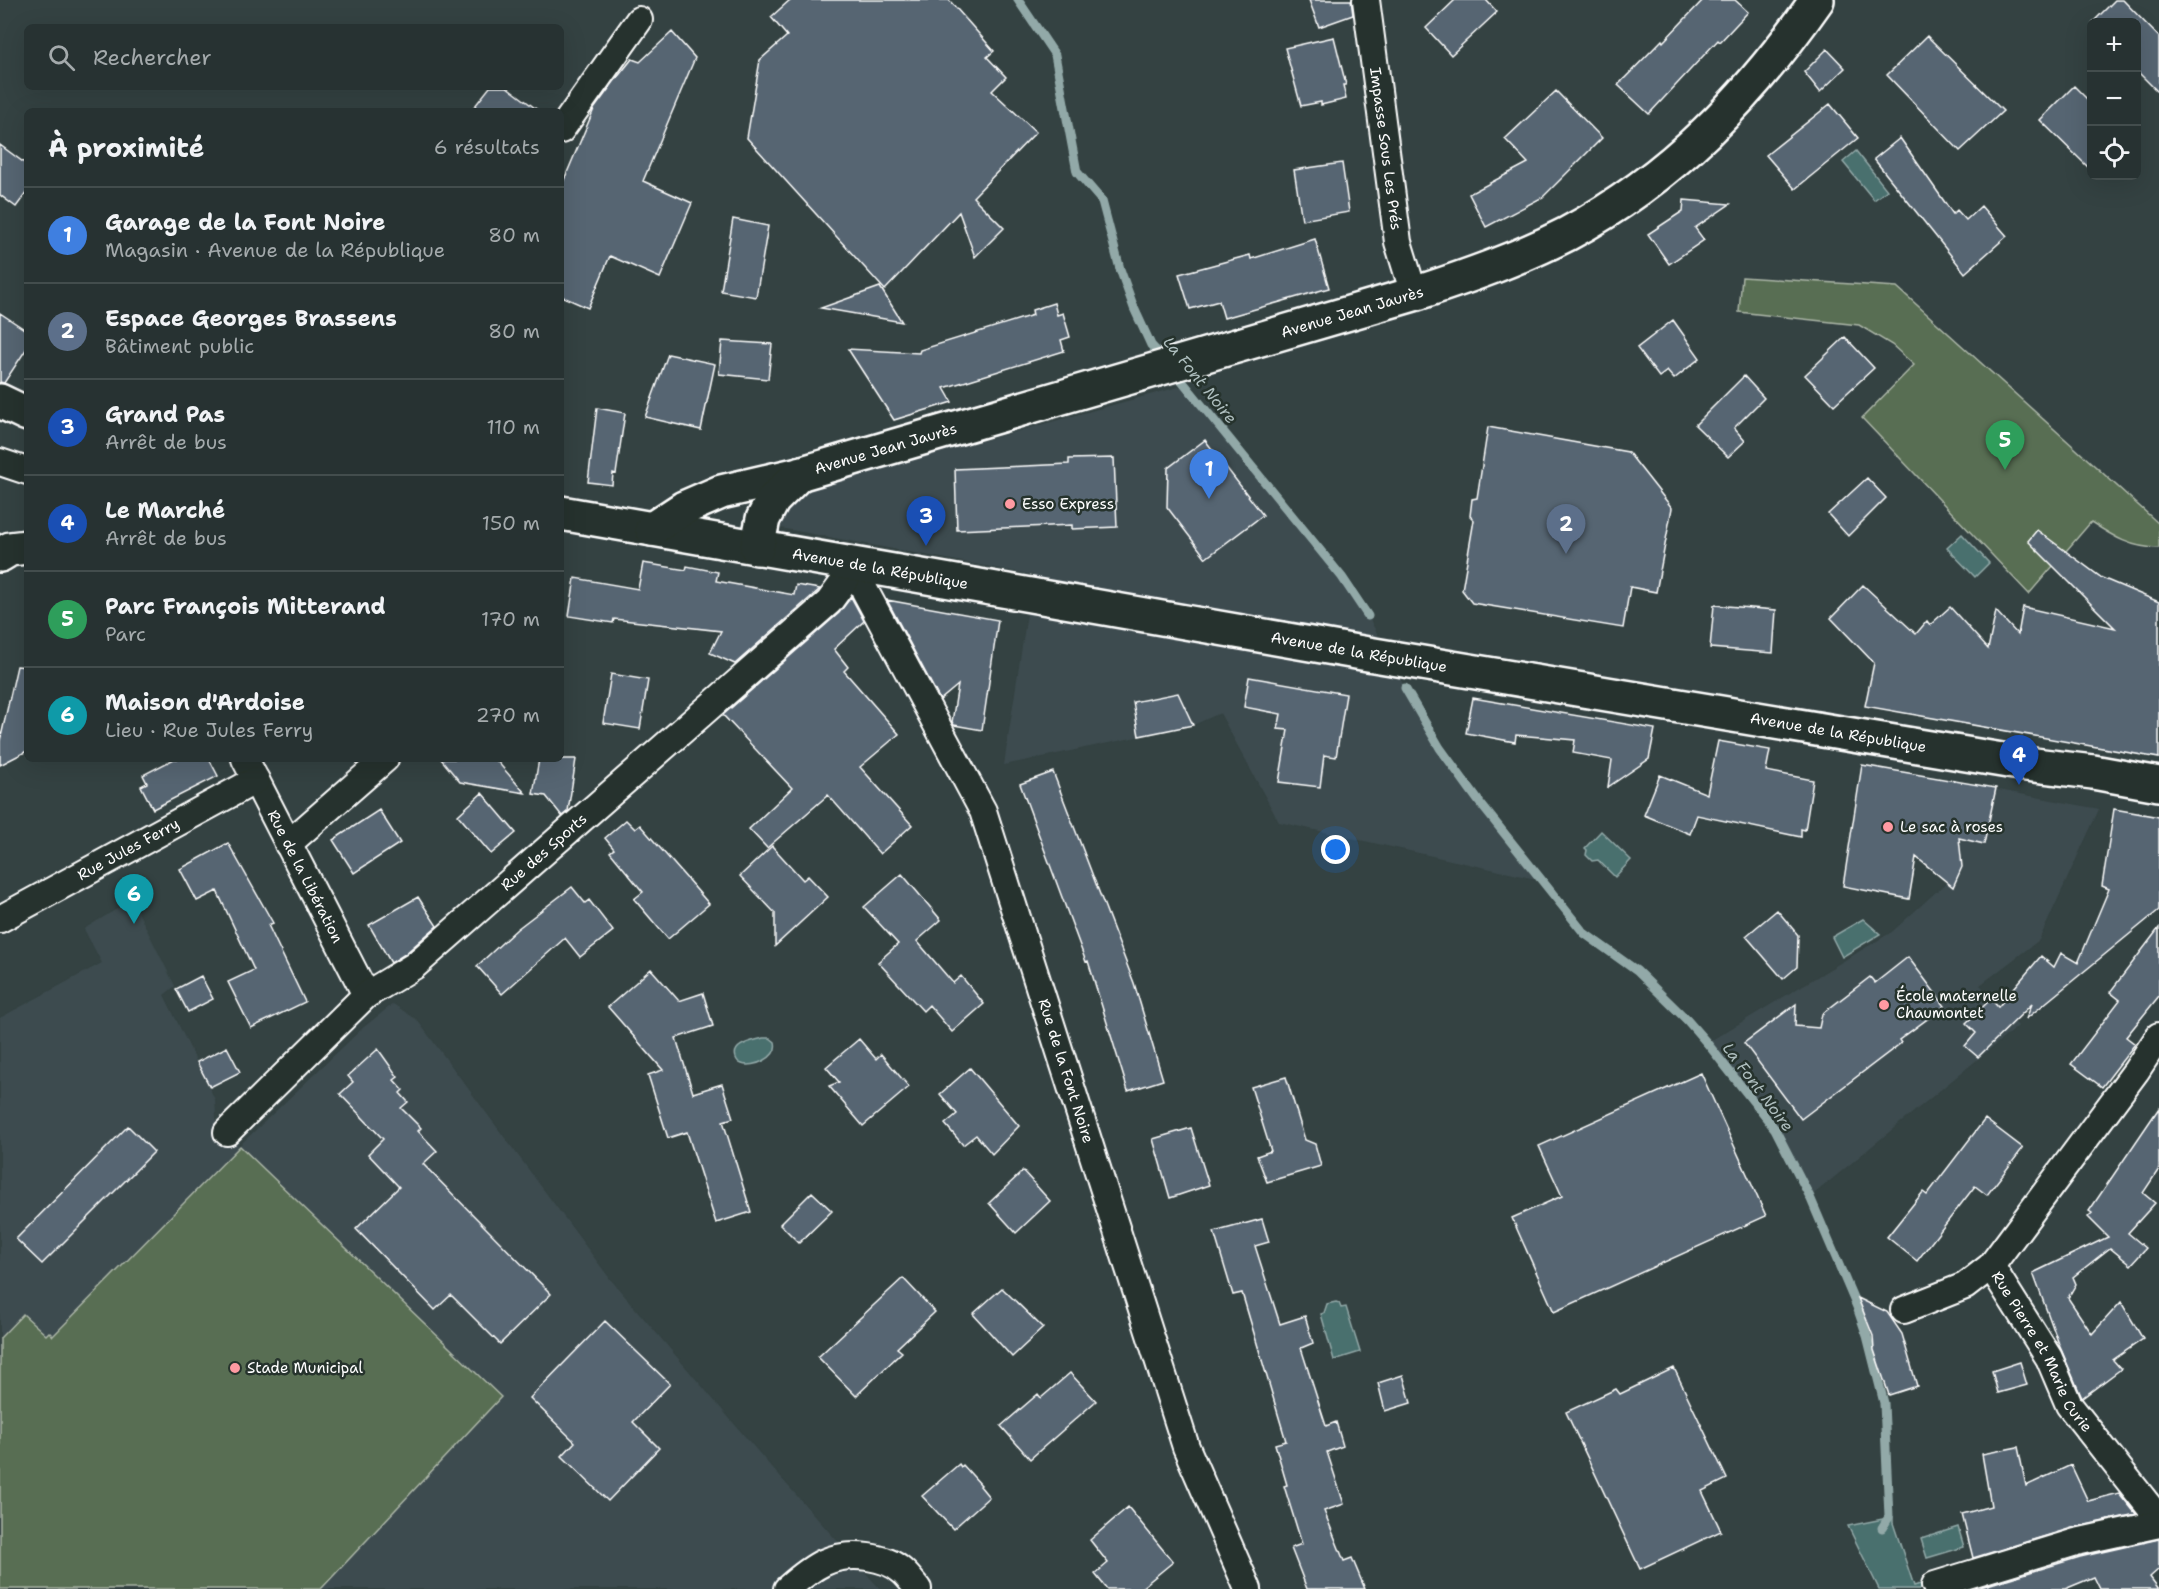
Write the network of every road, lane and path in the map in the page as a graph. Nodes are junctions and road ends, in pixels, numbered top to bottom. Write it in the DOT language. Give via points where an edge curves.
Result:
graph roads {
  1 [pos="1366,0"];
  2 [pos="1817,0"];
  3 [pos="639,20"];
  4 [pos="564,126"];
  5 [pos="1414,294"];
  6 [pos="0,401"];
  7 [pos="24,413"];
  8 [pos="0,462"];
  9 [pos="24,470"];
  10 [pos="799,474"];
  11 [pos="564,514"];
  12 [pos="652,529"];
  13 [pos="757,548"];
  14 [pos="856,565"];
  15 [pos="382,762"];
  16 [pos="250,769"];
  17 [pos="2159,784"];
  18 [pos="288,844"];
  19 [pos="0,920"];
  20 [pos="366,994"];
  21 [pos="2159,1036"];
  22 [pos="227,1132"];
  23 [pos="1991,1266"];
  24 [pos="1904,1310"];
  25 [pos="2159,1519"];
  26 [pos="2159,1524"];
  27 [pos="1935,1585"];
  28 [pos="787,1589"];
  29 [pos="918,1589"];
  30 [pos="1248,1589"];
  1 -- 5 [label="street, Impasse Sous Les Prés" via="1398,242"];
  2 -- 5 [label="main road, Avenue Jean Jaurès" via="1736,103 1668,168 1568,233 1477,273"];
  3 -- 4 [label="street"];
  5 -- 10 [label="main road, Avenue Jean Jaurès"];
  6 -- 7 [label="main road"];
  8 -- 9 [label="street"];
  10 -- 12 [label="main road, Avenue Jean Jaurès" via="722,492 684,508"];
  10 -- 13 [label="main road, Avenue Jean Jaurès" via="773,500 763,519"];
  11 -- 12 [label="main road, Avenue de la République"];
  12 -- 13 [label="main road, Avenue de la République"];
  13 -- 14 [label="main road, Avenue de la République"];
  14 -- 17 [label="main road, Avenue de la République"];
  14 -- 20 [label="street, Rue des Sports" via="829,602 484,906 414,966"];
  14 -- 30 [label="street, Rue de la Font Noire" via="865,591 983,811 1185,1447"];
  15 -- 18 [label="street"];
  16 -- 18 [label="street, Rue de la Libération"];
  16 -- 19 [label="street, Rue Jules Ferry"];
  18 -- 20 [label="street, Rue de la Libération"];
  20 -- 22 [label="street, Rue des Sports"];
  21 -- 23 [label="street, Rue Pierre et Marie Curie"];
  23 -- 24 [label="street" via="1965,1286"];
  23 -- 25 [label="street, Rue Pierre et Marie Curie" via="2049,1358 2069,1405"];
  26 -- 27 [label="street" via="2076,1542"];
  28 -- 29 [label="street" via="824,1561 850,1554 884,1559"];
}
